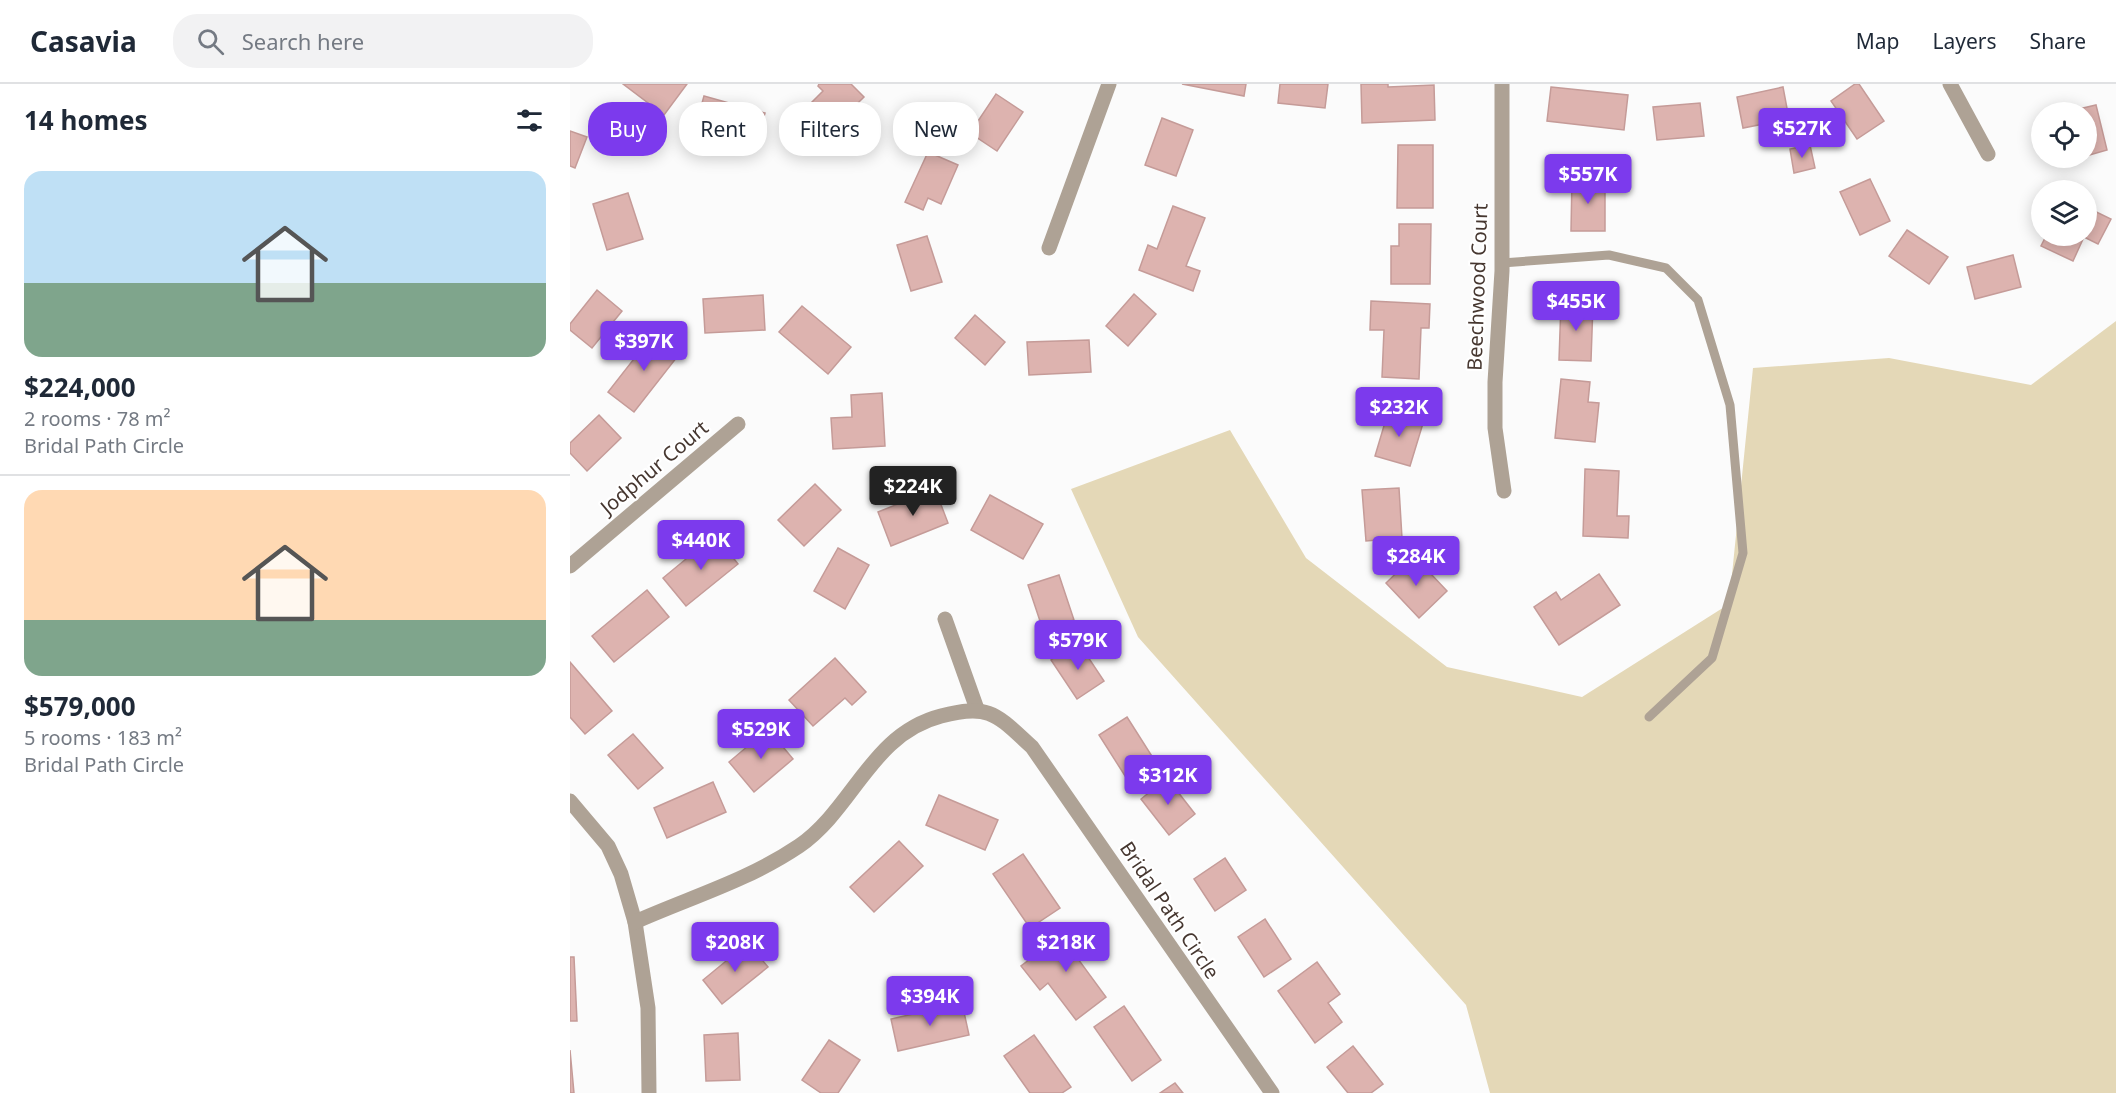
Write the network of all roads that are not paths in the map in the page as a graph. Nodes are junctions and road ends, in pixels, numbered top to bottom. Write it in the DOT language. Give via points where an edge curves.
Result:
graph roads {
  1 [pos="1109,84"];
  2 [pos="1502,84"];
  3 [pos="1950,84"];
  4 [pos="1988,154"];
  5 [pos="1049,248"];
  6 [pos="1502,263"];
  7 [pos="738,424"];
  8 [pos="1504,491"];
  9 [pos="570,566"];
  10 [pos="945,619"];
  11 [pos="977,709"];
  12 [pos="1649,717"];
  13 [pos="570,801"];
  14 [pos="635,922"];
  15 [pos="649,1093"];
  16 [pos="1272,1093"];
  1 -- 5 [label="street"];
  2 -- 6 [label="street, Beechwood Court"];
  3 -- 4 [label="street"];
  6 -- 8 [label="street, Beechwood Court" via="1495,428"];
  6 -- 12 [label="lane" via="1609,255 1666,268 1698,300 1730,405 1743,553 1712,658"];
  7 -- 9 [label="street, Jodphur Court"];
  10 -- 11 [label="street"];
  11 -- 14 [label="street" via="935,717 904,732 874,759 814,834 757,872"];
  11 -- 16 [label="street, Bridal Path Circle" via="1000,718 1032,747"];
  13 -- 14 [label="street" via="608,846"];
  14 -- 15 [label="street" via="648,1008"];
}
